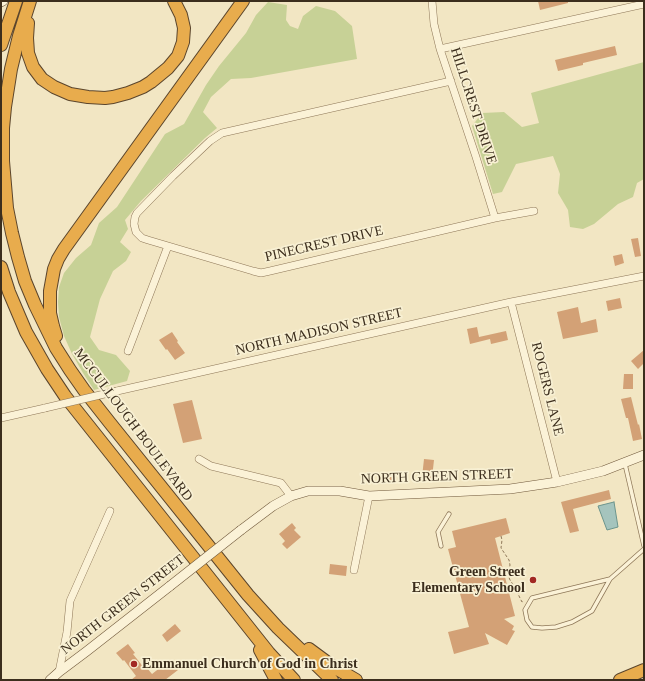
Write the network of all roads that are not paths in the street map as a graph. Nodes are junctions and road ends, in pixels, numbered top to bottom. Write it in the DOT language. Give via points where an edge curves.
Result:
graph roads {
  1 [pos="16,1"];
  2 [pos="174,1"];
  3 [pos="243,1"];
  4 [pos="432,1"];
  5 [pos="30,3"];
  6 [pos="644,4"];
  7 [pos="1,45"];
  8 [pos="440,49"];
  9 [pos="451,81"];
  10 [pos="534,210"];
  11 [pos="495,218"];
  12 [pos="168,246"];
  13 [pos="1,268"];
  14 [pos="644,276"];
  15 [pos="511,302"];
  16 [pos="128,351"];
  17 [pos="70,370"];
  18 [pos="1,418"];
  19 [pos="644,455"];
  20 [pos="199,459"];
  21 [pos="624,463"];
  22 [pos="557,482"];
  23 [pos="291,496"];
  24 [pos="369,496"];
  25 [pos="110,511"];
  26 [pos="448,514"];
  27 [pos="441,546"];
  28 [pos="644,546"];
  29 [pos="644,549"];
  30 [pos="354,570"];
  31 [pos="610,579"];
  32 [pos="235,580"];
  33 [pos="246,624"];
  34 [pos="644,670"];
  35 [pos="58,672"];
  36 [pos="50,680"];
  37 [pos="276,680"];
  38 [pos="294,680"];
  39 [pos="332,680"];
  40 [pos="356,680"];
  41 [pos="620,680"];
  1 -- 7 [label="highway"];
  2 -- 5 [label="highway" via="184,28 180,50 174,62 158,78 143,87 105,98 61,91 37,73 30,60 27,45"];
  3 -- 17 [label="highway" via="58,259 50,286 50,313 58,343"];
  4 -- 8 [label="street, HILLCREST DRIVE"];
  5 -- 17 [label="highway, MCCULLOUGH BOULEVARD" via="14,53 7,91 3,139 4,182 12,233 25,281 45,327"];
  6 -- 8 [label="street"];
  8 -- 9 [label="street, HILLCREST DRIVE"];
  9 -- 11 [label="street, HILLCREST DRIVE"];
  9 -- 12 [label="street, PINECREST DRIVE" via="218,136 173,176 135,216 134,224 139,235"];
  10 -- 11 [label="street, PINECREST DRIVE"];
  11 -- 12 [label="street, PINECREST DRIVE" via="265,272 253,271"];
  12 -- 16 [label="street"];
  13 -- 33 [label="highway" via="26,332 65,396"];
  14 -- 15 [label="street, NORTH MADISON STREET"];
  15 -- 18 [label="street, NORTH MADISON STREET, bridge"];
  15 -- 22 [label="street, ROGERS LANE"];
  17 -- 32 [label="highway, MCCULLOUGH BOULEVARD"];
  19 -- 21 [label="street, NORTH GREEN STREET"];
  20 -- 23 [label="street" via="211,466 281,483"];
  21 -- 22 [label="street, NORTH GREEN STREET"];
  21 -- 28 [label="lane"];
  22 -- 24 [label="street, NORTH GREEN STREET" via="510,489"];
  23 -- 24 [label="street, NORTH GREEN STREET" via="308,491 340,491"];
  23 -- 35 [label="street, NORTH GREEN STREET, bridge" via="241,530"];
  24 -- 30 [label="street"];
  25 -- 35 [label="street" via="70,602 67,632"];
  26 -- 27 [label="lane" via="438,532"];
  29 -- 31 [label="lane"];
  31 -- 31 [label="lane" via="532,598 525,610 528,620 532,627 542,628 572,622 592,611"];
  32 -- 39 [label="highway, MCCULLOUGH BOULEVARD" via="278,628"];
  32 -- 40 [label="highway" via="307,647"];
  33 -- 37 [label="highway"];
  33 -- 38 [label="highway"];
  34 -- 41 [label="highway"];
  35 -- 36 [label="street, NORTH GREEN STREET"];
}
